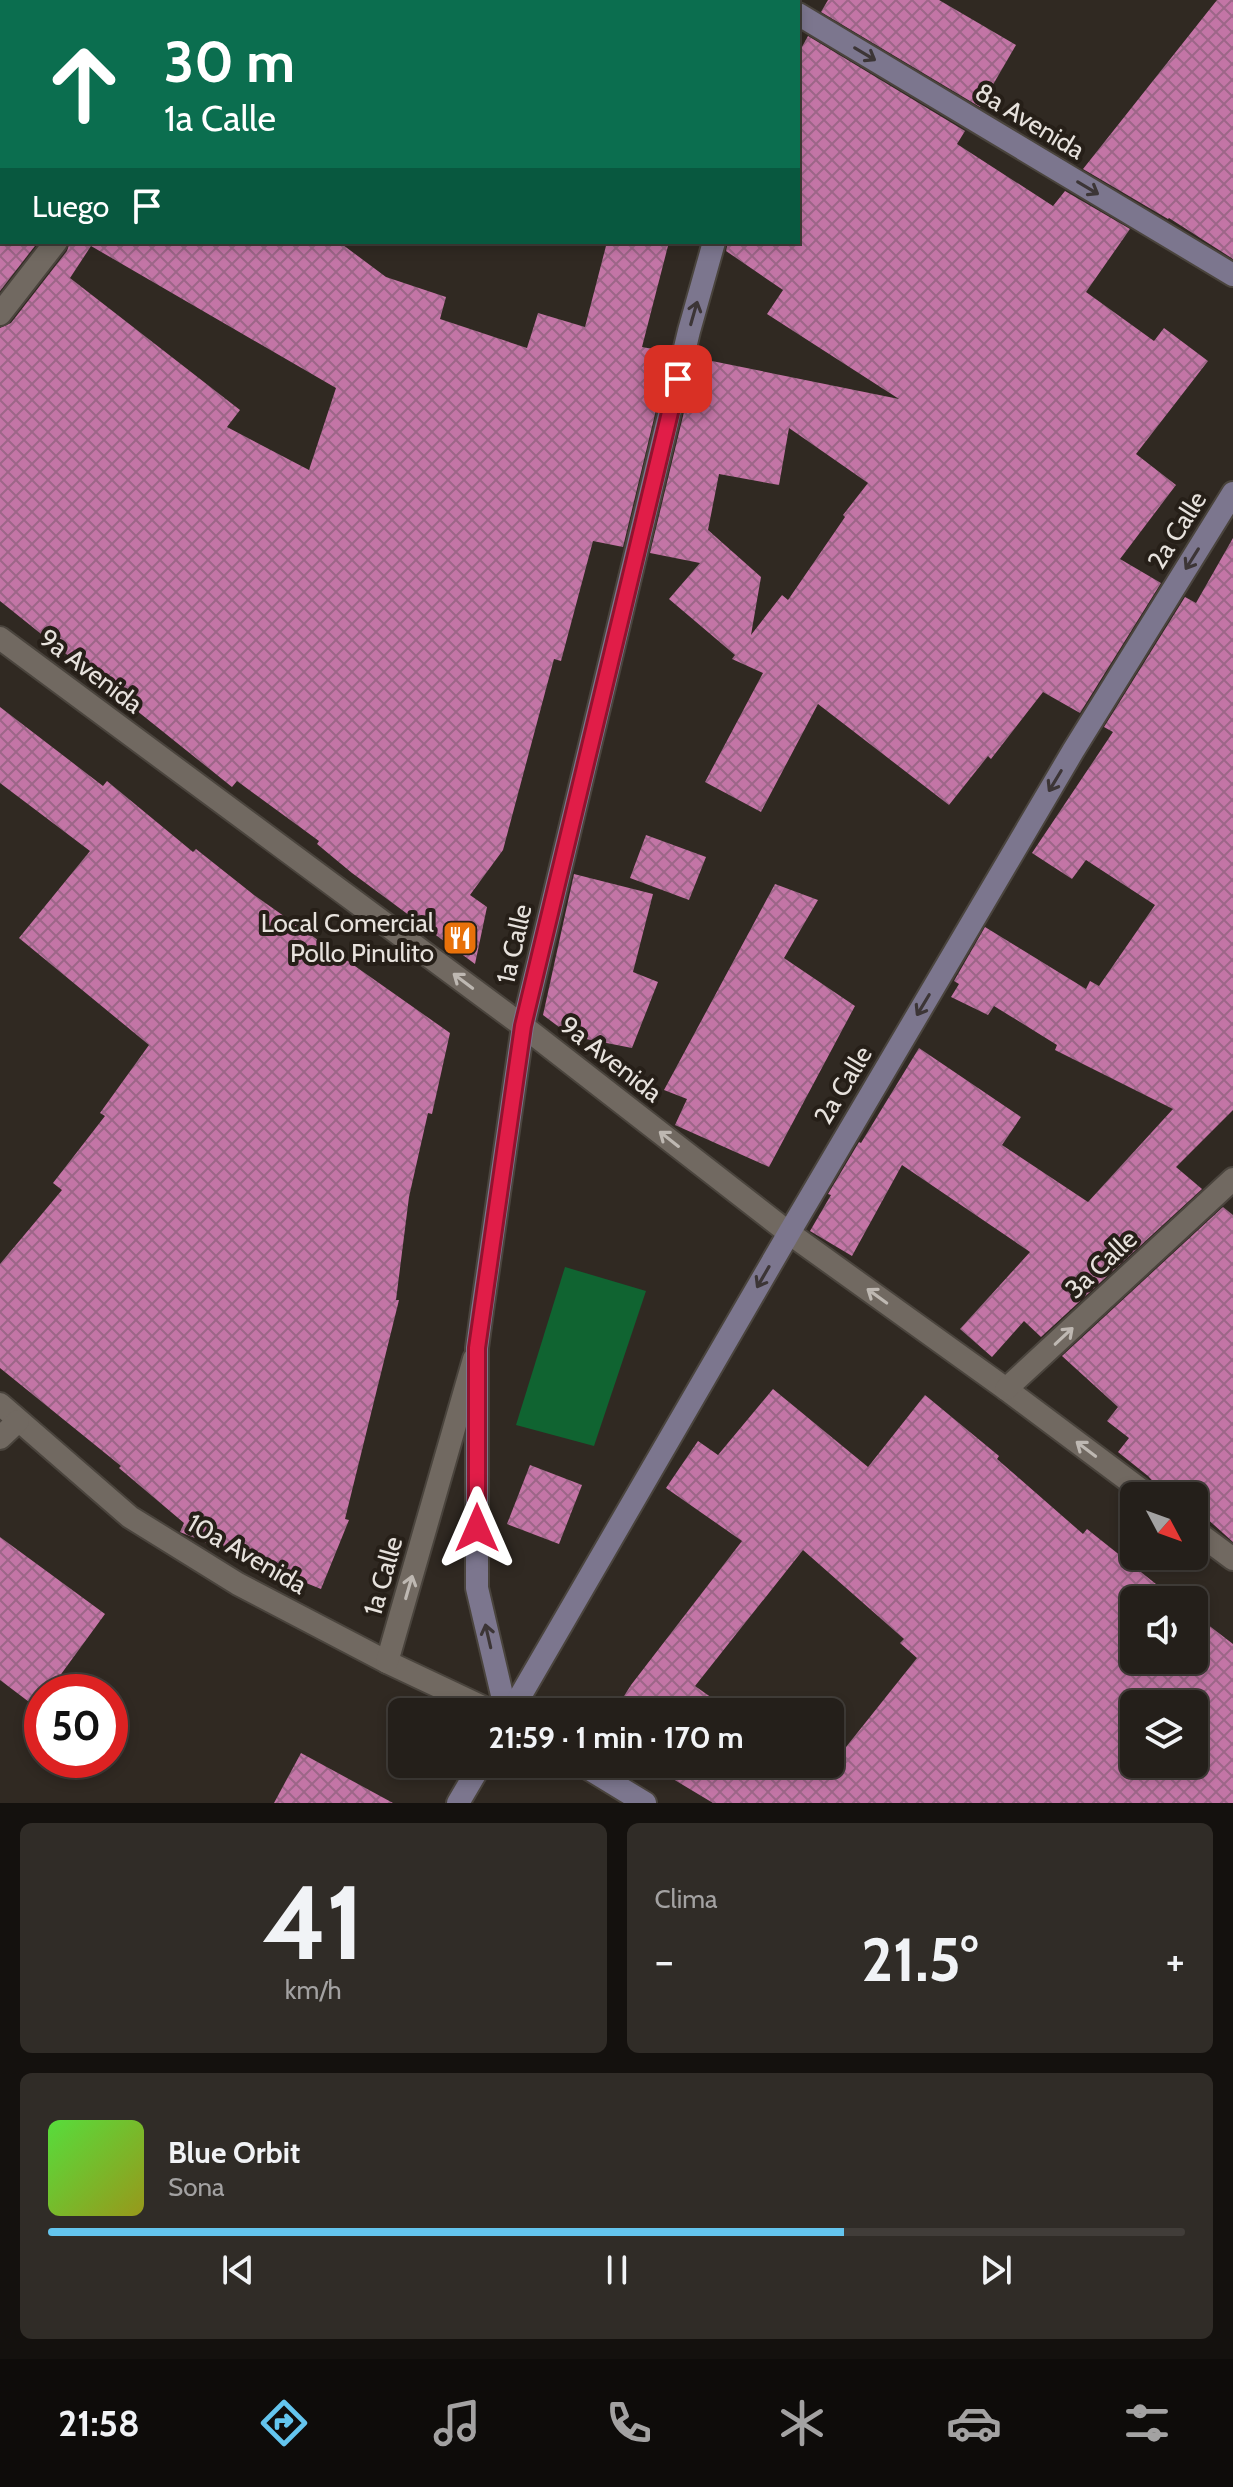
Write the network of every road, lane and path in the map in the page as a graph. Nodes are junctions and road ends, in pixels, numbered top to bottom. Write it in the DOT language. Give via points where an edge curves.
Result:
graph roads {
  1 [pos="800,15"];
  2 [pos="54,244"];
  3 [pos="713,244"];
  4 [pos="1233,275"];
  5 [pos="0,314"];
  6 [pos="1233,493"];
  7 [pos="0,638"];
  8 [pos="523,1026"];
  9 [pos="1233,1179"];
  10 [pos="789,1233"];
  11 [pos="477,1348"];
  12 [pos="1006,1389"];
  13 [pos="0,1404"];
  14 [pos="18,1421"];
  15 [pos="0,1438"];
  16 [pos="1130,1482"];
  17 [pos="1208,1540"];
  18 [pos="1233,1559"];
  19 [pos="387,1662"];
  20 [pos="463,1698"];
  21 [pos="504,1698"];
  22 [pos="516,1698"];
  23 [pos="473,1778"];
  24 [pos="604,1778"];
  25 [pos="458,1803"];
  26 [pos="645,1803"];
  1 -- 4 [label="main road, 8a Avenida, one-way"];
  2 -- 5 [label="street"];
  8 -- 3 [label="main road, 1a Calle, one-way"];
  6 -- 10 [label="main road, 2a Calle, one-way" via="1073,751"];
  8 -- 7 [label="street, 9a Avenida, one-way"];
  10 -- 8 [label="street, 9a Avenida, one-way"];
  8 -- 11 [label="main road, 1a Calle"];
  12 -- 9 [label="street, 3a Calle, one-way"];
  12 -- 10 [label="street, 9a Avenida, one-way"];
  10 -- 22 [label="main road, 2a Calle, one-way"];
  19 -- 11 [label="street, 1a Calle, one-way"];
  21 -- 11 [label="main road, one-way" via="477,1588"];
  16 -- 12 [label="street, 9a Avenida, one-way"];
  13 -- 14 [label="street, 10a Avenida"];
  14 -- 15 [label="street"];
  14 -- 19 [label="street, 10a Avenida" via="130,1517 238,1584"];
  17 -- 18 [label="street"];
  19 -- 20 [label="street, 10a Avenida"];
  23 -- 25 [label="main road"];
  24 -- 26 [label="main road"];
}
